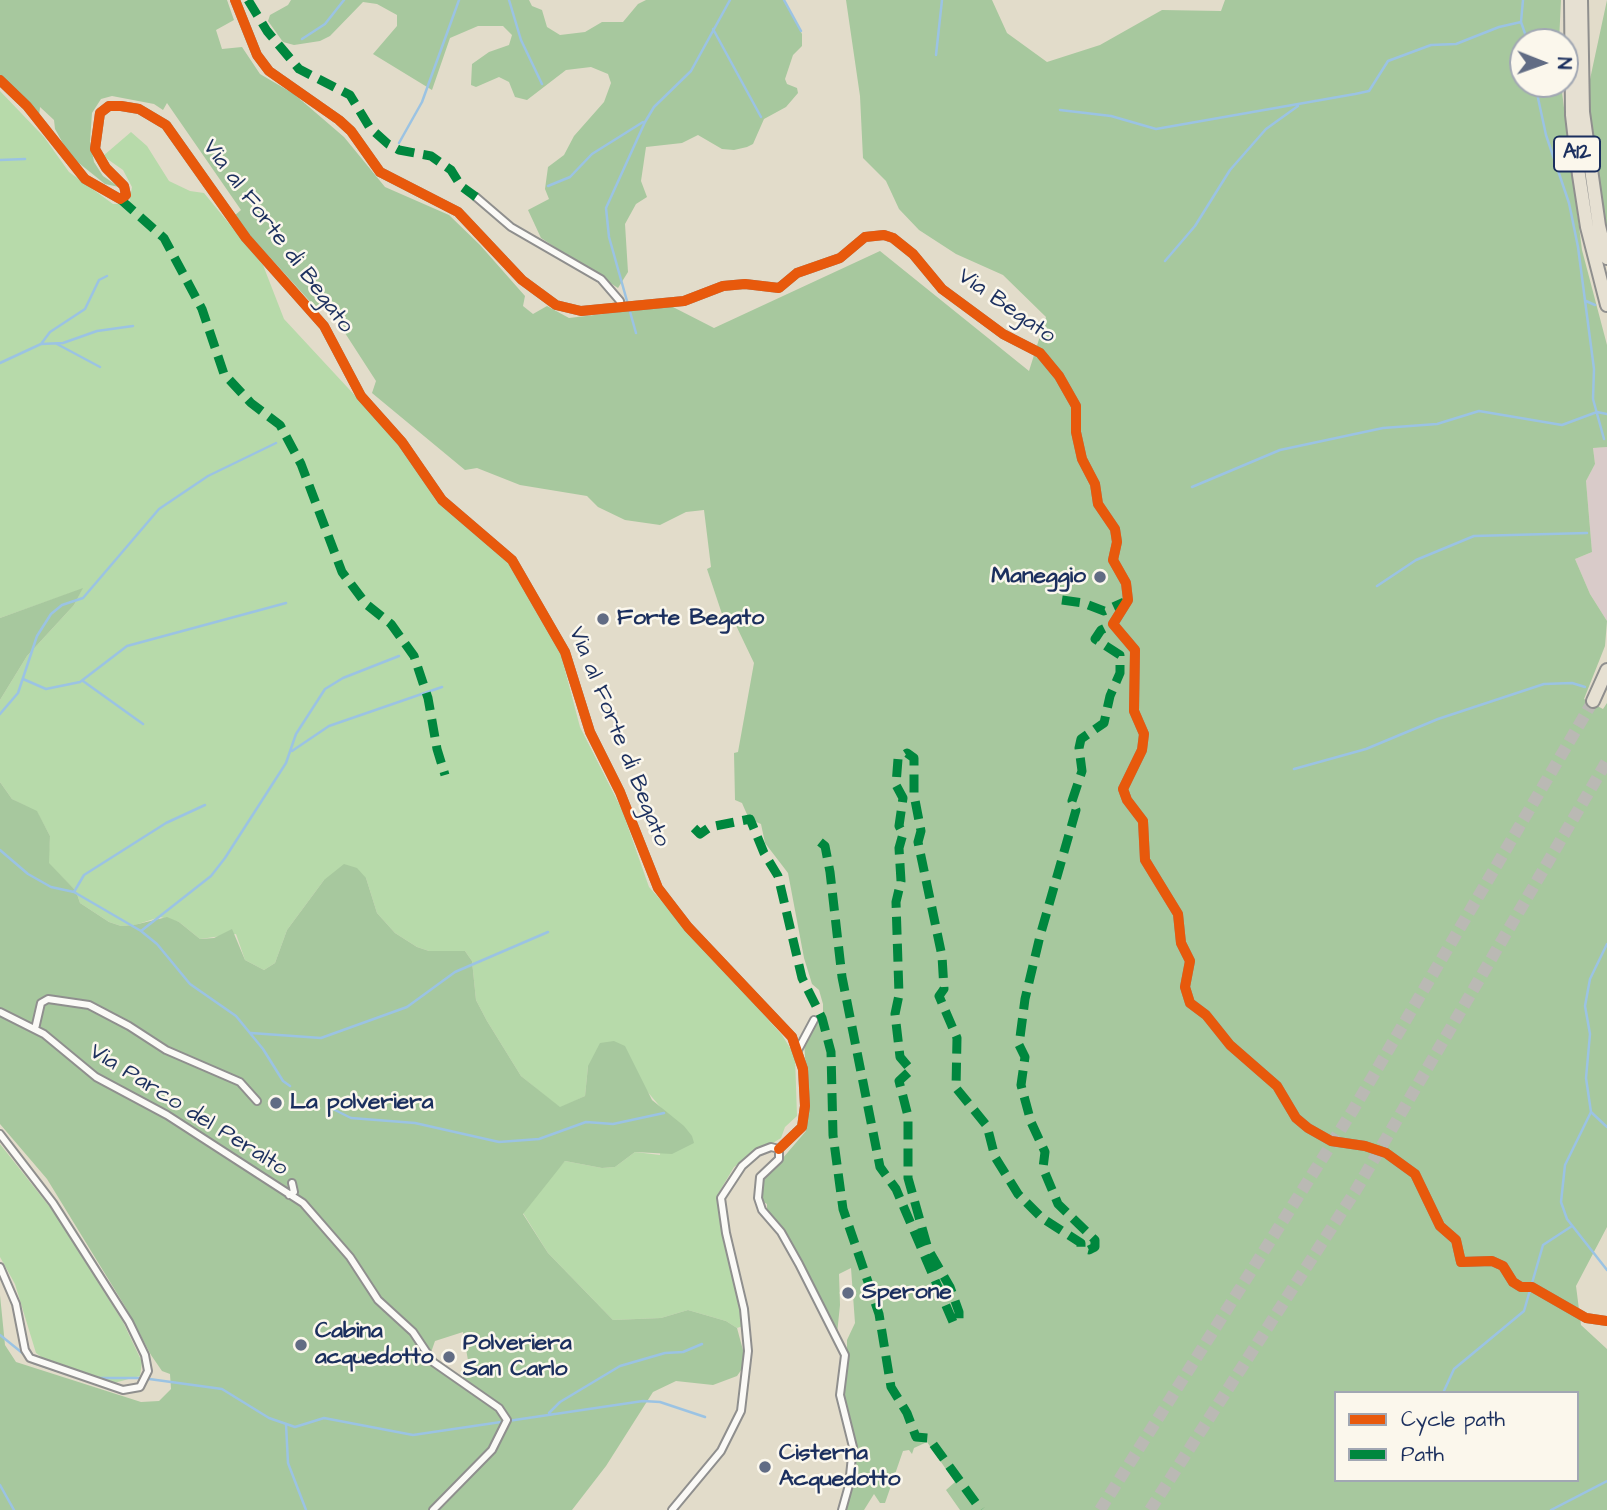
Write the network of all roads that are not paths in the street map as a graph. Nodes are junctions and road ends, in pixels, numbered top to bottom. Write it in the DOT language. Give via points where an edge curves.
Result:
graph roads {
  1 [pos="234,0"];
  2 [pos="1571,0"];
  3 [pos="1581,0"];
  4 [pos="0,79"];
  5 [pos="476,197"];
  6 [pos="1607,258"];
  7 [pos="1607,305"];
  8 [pos="621,307"];
  9 [pos="1607,670"];
  10 [pos="1593,701"];
  11 [pos="0,1012"];
  12 [pos="814,1020"];
  13 [pos="36,1029"];
  14 [pos="798,1050"];
  15 [pos="257,1101"];
  16 [pos="0,1134"];
  17 [pos="779,1149"];
  18 [pos="292,1183"];
  19 [pos="289,1195"];
  20 [pos="0,1268"];
  21 [pos="1607,1321"];
  22 [pos="433,1510"];
  23 [pos="672,1510"];
  24 [pos="842,1510"];
  1 -- 8 [label="street" via="257,55 269,71 339,120 380,172 458,212 522,280 556,305 581,311"];
  2 -- 7 [label="highway, A12" via="1572,115 1579,175"];
  3 -- 6 [label="highway, A12" via="1583,112"];
  4 -- 14 [label="street, Via al Forte di Begato" via="85,179 120,199 126,195 124,186 95,149 100,113 109,106 139,109 166,125 246,237 324,326 360,396 402,442 442,500 512,560 565,652 590,732 658,888 688,927 792,1037"];
  5 -- 8 [label="street" via="511,227 601,279"];
  8 -- 21 [label="street, Via Begato" via="684,301 723,286 779,288 797,273 840,258 860,240 877,235 898,241 936,283 1003,334 1040,353 1076,406 1082,459 1095,484 1098,504 1115,529 1113,560 1128,587 1127,602 1113,624 1136,650 1134,711 1143,741 1123,789 1143,821 1145,860 1178,914 1181,943 1190,961 1185,987 1189,1003 1277,1086 1296,1118 1308,1128 1331,1141 1386,1153 1415,1174 1440,1226 1456,1240 1461,1262 1492,1261 1503,1266 1521,1287 1532,1287 1586,1318"];
  9 -- 10 [label="highway"];
  11 -- 13 [label="street, Via Parco del Peralto"];
  12 -- 14 [label="street"];
  13 -- 15 [label="street, Via Parco del Peralto" via="41,1003 56,999 101,1009 138,1038 240,1082"];
  13 -- 19 [label="street, Via Parco del Peralto" via="96,1077 167,1115"];
  14 -- 17 [label="street, Via al Forte di Begato" via="805,1106 802,1127"];
  16 -- 20 [label="street" via="53,1203 129,1322 148,1371 140,1387 123,1390 30,1358 16,1304"];
  17 -- 23 [label="street" via="771,1147 750,1159 722,1198 748,1351 741,1411 721,1451"];
  17 -- 24 [label="street, Via al Forte di Begato" via="779,1159 760,1177 758,1198 799,1264 845,1355 840,1395 853,1447"];
  18 -- 19 [label="street, Via Parco del Peralto" via="294,1192"];
  19 -- 22 [label="street, Via Parco del Peralto" via="330,1232 378,1300 413,1332 433,1362 499,1408 507,1420 492,1450"];
}
